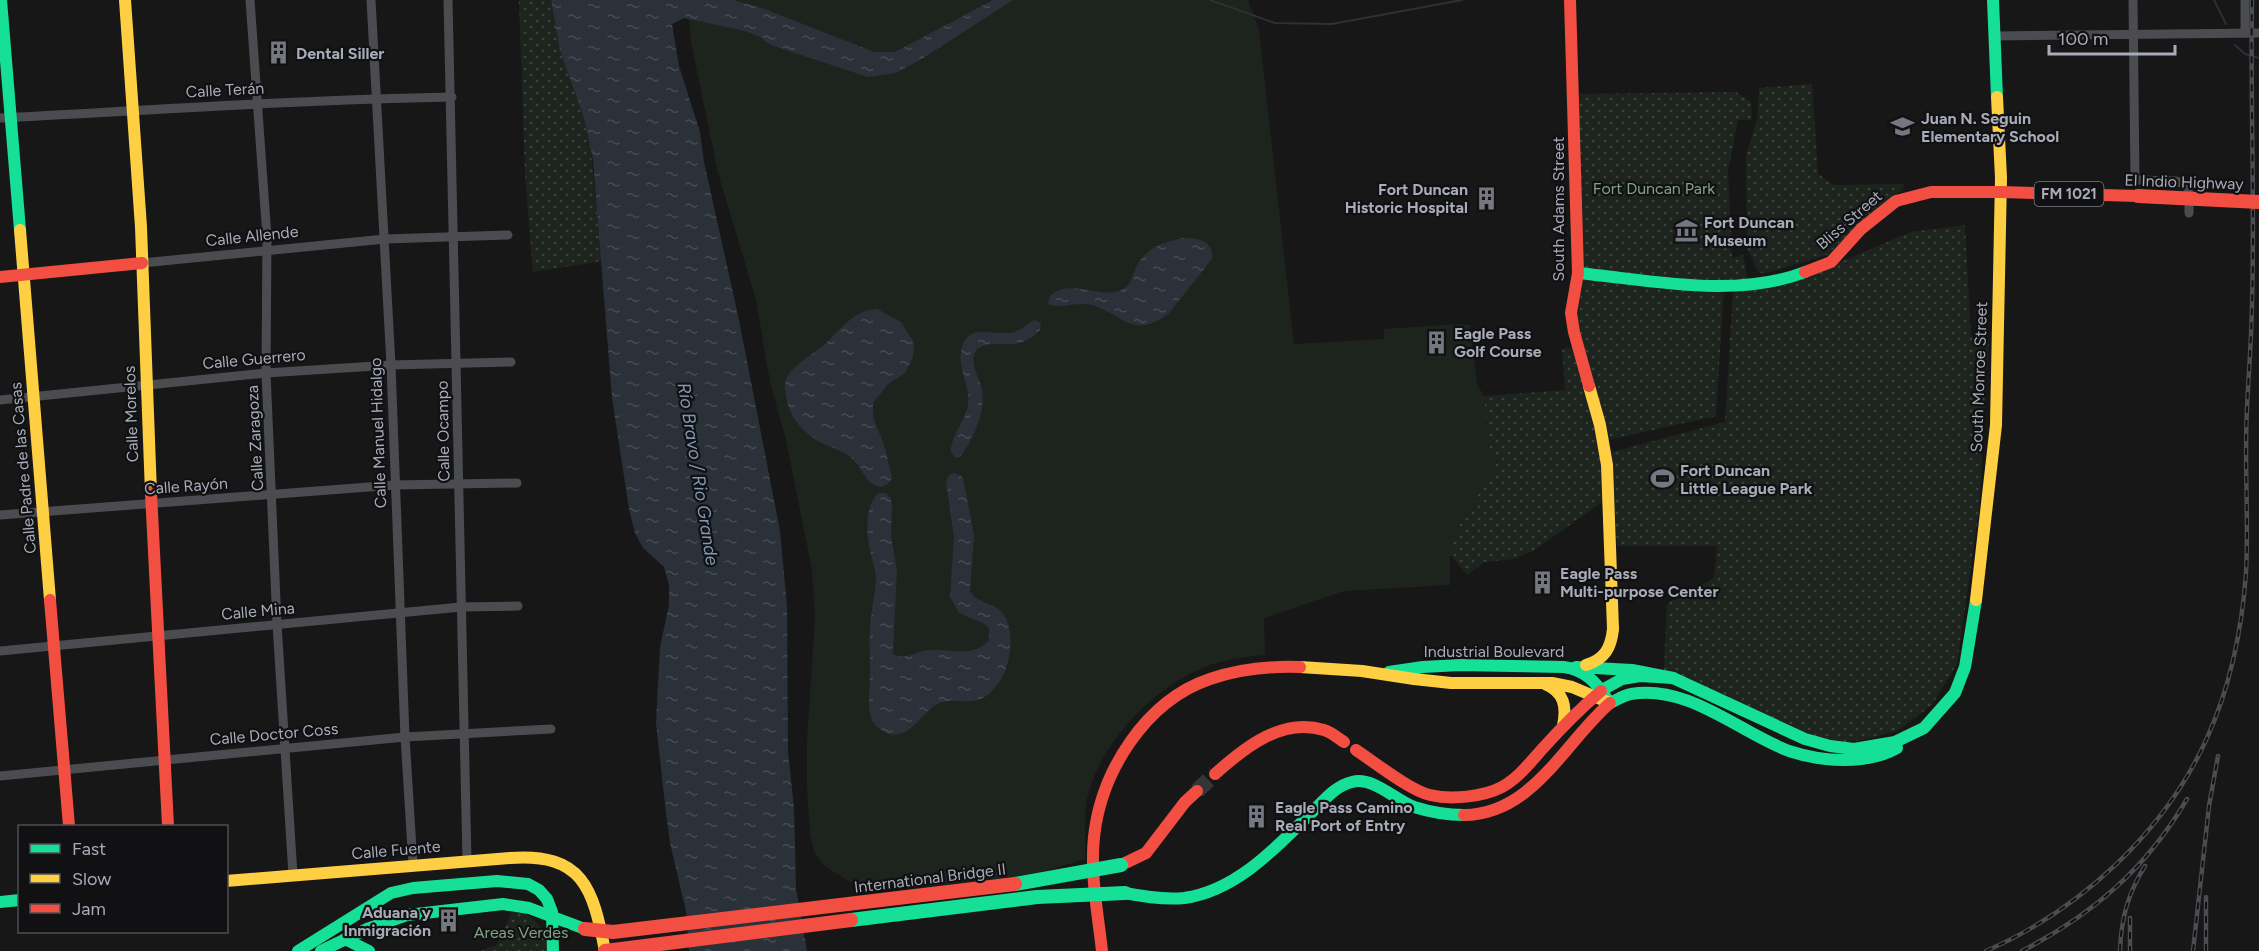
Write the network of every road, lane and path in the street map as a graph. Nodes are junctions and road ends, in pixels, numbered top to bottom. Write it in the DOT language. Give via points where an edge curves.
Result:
graph roads {
  1 [pos="1,0"];
  2 [pos="125,0"];
  3 [pos="250,0"];
  4 [pos="370,0"];
  5 [pos="448,0"];
  6 [pos="1570,0"];
  7 [pos="1993,0"];
  8 [pos="2133,0"];
  9 [pos="2245,0"];
  10 [pos="2245,33"];
  11 [pos="2259,33"];
  12 [pos="2133,35"];
  13 [pos="1995,36"];
  14 [pos="452,97"];
  15 [pos="375,98"];
  16 [pos="257,104"];
  17 [pos="133,109"];
  18 [pos="5,117"];
  19 [pos="2001,192"];
  20 [pos="2259,202"];
  21 [pos="2189,213"];
  22 [pos="508,235"];
  23 [pos="454,236"];
  24 [pos="385,239"];
  25 [pos="266,252"];
  26 [pos="142,263"];
  27 [pos="1578,273"];
  28 [pos="24,275"];
  29 [pos="0,277"];
  30 [pos="511,362"];
  31 [pos="456,363"];
  32 [pos="391,365"];
  33 [pos="266,373"];
  34 [pos="147,384"];
  35 [pos="33,397"];
  36 [pos="0,400"];
  37 [pos="459,482"];
  38 [pos="518,483"];
  39 [pos="395,485"];
  40 [pos="273,495"];
  41 [pos="151,503"];
  42 [pos="43,512"];
  43 [pos="0,515"];
  44 [pos="518,606"];
  45 [pos="461,607"];
  46 [pos="401,613"];
  47 [pos="277,624"];
  48 [pos="1612,629"];
  49 [pos="157,635"];
  50 [pos="54,645"];
  51 [pos="0,651"];
  52 [pos="1564,667"];
  53 [pos="1580,667"];
  54 [pos="1643,671"];
  55 [pos="1385,673"];
  56 [pos="1673,678"];
  57 [pos="1541,683"];
  58 [pos="1597,693"];
  59 [pos="1610,703"];
  60 [pos="1563,726"];
  61 [pos="551,729"];
  62 [pos="465,732"];
  63 [pos="1914,733"];
  64 [pos="405,737"];
  65 [pos="284,748"];
  66 [pos="163,760"];
  67 [pos="65,769"];
  68 [pos="1215,774"];
  69 [pos="0,776"];
  70 [pos="1197,791"];
  71 [pos="1440,797"];
  72 [pos="1438,813"];
  73 [pos="69,825"];
  74 [pos="168,825"];
  75 [pos="467,861"];
  76 [pos="413,865"];
  77 [pos="293,875"];
  78 [pos="228,881"];
  79 [pos="18,900"];
  80 [pos="0,902"];
  81 [pos="552,918"];
  82 [pos="345,939"];
  83 [pos="324,950"];
  84 [pos="298,951"];
  85 [pos="369,951"];
  86 [pos="553,951"];
  87 [pos="605,951"];
  88 [pos="1102,951"];
  1 -- 18 [label="main road, Calle Padre de las Casas"];
  2 -- 17 [label="main road, Calle Morelos"];
  3 -- 16 [label="street, Calle Zaragoza"];
  4 -- 15 [label="street, Calle Manuel Hidalgo"];
  5 -- 14 [label="street, Calle Ocampo"];
  6 -- 27 [label="main road, South Adams Street"];
  7 -- 13 [label="main road, South Monroe Street"];
  8 -- 12 [label="street"];
  9 -- 10 [label="street"];
  10 -- 11 [label="street"];
  10 -- 12 [label="street"];
  12 -- 13 [label="street"];
  12 -- 21 [label="street" via="2135,180 2187,185"];
  13 -- 19 [label="main road, South Monroe Street"];
  14 -- 15 [label="street, Calle Terán"];
  14 -- 23 [label="street, Calle Ocampo"];
  15 -- 16 [label="street, Calle Terán"];
  15 -- 24 [label="street, Calle Manuel Hidalgo"];
  16 -- 17 [label="street, Calle Terán"];
  16 -- 25 [label="street, Calle Zaragoza"];
  17 -- 18 [label="street, Calle Terán"];
  17 -- 26 [label="main road, Calle Morelos"];
  18 -- 28 [label="main road, Calle Padre de las Casas"];
  19 -- 20 [label="main road, El Indio Highway / FM 1021, bridge"];
  19 -- 27 [label="main road, Bliss Street" via="1931,192 1896,201 1861,229 1831,262 1783,281 1727,288"];
  19 -- 63 [label="main road, South Monroe Street" via="1996,424 1965,667 1948,703"];
  22 -- 23 [label="street, Calle Allende"];
  23 -- 24 [label="street, Calle Allende"];
  23 -- 31 [label="street, Calle Ocampo"];
  24 -- 25 [label="street, Calle Allende"];
  24 -- 32 [label="street, Calle Manuel Hidalgo"];
  25 -- 26 [label="street, Calle Allende"];
  25 -- 33 [label="street, Calle Zaragoza"];
  26 -- 28 [label="main road, Calle Allende"];
  26 -- 34 [label="main road, Calle Morelos"];
  27 -- 48 [label="main road, South Adams Street" via="1571,313 1607,465"];
  28 -- 29 [label="main road, Calle Allende"];
  28 -- 35 [label="main road, Calle Padre de las Casas"];
  30 -- 31 [label="street, Calle Guerrero"];
  31 -- 32 [label="street, Calle Guerrero"];
  31 -- 37 [label="street, Calle Ocampo"];
  32 -- 33 [label="street, Calle Guerrero"];
  32 -- 39 [label="street, Calle Manuel Hidalgo"];
  33 -- 34 [label="street, Calle Guerrero"];
  33 -- 40 [label="street, Calle Zaragoza"];
  34 -- 35 [label="street, Calle Guerrero"];
  34 -- 41 [label="main road, Calle Morelos"];
  35 -- 36 [label="street, Calle Guerrero"];
  35 -- 42 [label="main road, Calle Padre de las Casas"];
  37 -- 38 [label="street, Calle Rayón"];
  37 -- 39 [label="street, Calle Rayón"];
  37 -- 45 [label="street, Calle Ocampo"];
  39 -- 40 [label="street, Calle Rayón"];
  39 -- 46 [label="street, Calle Manuel Hidalgo"];
  40 -- 41 [label="street, Calle Rayón"];
  40 -- 47 [label="street, Calle Zaragoza"];
  41 -- 42 [label="street, Calle Rayón"];
  41 -- 49 [label="main road, Calle Morelos"];
  42 -- 43 [label="street, Calle Rayón"];
  42 -- 50 [label="main road, Calle Padre de las Casas"];
  44 -- 45 [label="street, Calle Mina"];
  45 -- 46 [label="street, Calle Mina"];
  45 -- 62 [label="street, Calle Ocampo"];
  46 -- 47 [label="street, Calle Mina"];
  46 -- 64 [label="street, Calle Manuel Hidalgo"];
  47 -- 49 [label="street, Calle Mina"];
  47 -- 65 [label="street, Calle Zaragoza"];
  48 -- 53 [label="main road" via="1611,644 1604,657"];
  48 -- 54 [label="main road" via="1622,657"];
  49 -- 50 [label="street, Calle Mina"];
  49 -- 66 [label="main road, Calle Morelos"];
  50 -- 51 [label="street, Calle Mina"];
  50 -- 67 [label="main road, Calle Padre de las Casas"];
  52 -- 53 [label="main road"];
  52 -- 55 [label="main road, Industrial Boulevard" via="1434,666"];
  52 -- 58 [label="main road, Industrial Boulevard" via="1587,675"];
  53 -- 54 [label="main road"];
  54 -- 56 [label="main road"];
  55 -- 57 [label="main road, Industrial Boulevard" via="1409,680 1462,684"];
  55 -- 88 [label="main road, Industrial Boulevard" via="1297,667 1232,672 1183,693 1157,712 1121,755 1101,801 1094,852"];
  56 -- 58 [label="main road" via="1622,679"];
  56 -- 63 [label="main road" via="1754,717 1830,746 1883,746"];
  57 -- 58 [label="main road, Industrial Boulevard"];
  57 -- 60 [label="main road" via="1553,687 1564,699"];
  58 -- 59 [label="main road, Industrial Boulevard"];
  58 -- 60 [label="main road"];
  59 -- 63 [label="main road" via="1643,692 1670,695 1781,748 1829,760 1878,756 1904,744"];
  59 -- 72 [label="main road" via="1539,779 1507,805 1469,814"];
  60 -- 71 [label="main road" via="1502,787 1473,796"];
  61 -- 62 [label="street, Calle Doctor Coss"];
  62 -- 64 [label="street, Calle Doctor Coss"];
  62 -- 75 [label="street, Calle Ocampo"];
  64 -- 65 [label="street, Calle Doctor Coss"];
  64 -- 76 [label="street, Calle Manuel Hidalgo"];
  65 -- 66 [label="street, Calle Doctor Coss"];
  65 -- 77 [label="street, Calle Zaragoza"];
  66 -- 67 [label="street, Calle Doctor Coss"];
  66 -- 74 [label="main road, Calle Morelos"];
  67 -- 69 [label="street, Calle Doctor Coss"];
  67 -- 73 [label="main road, Calle Padre de las Casas"];
  68 -- 71 [label="main road" via="1269,734 1308,727 1325,731 1413,787"];
  70 -- 81 [label="main road, International Bridge II, bridge" via="1146,853 1121,865 1036,882 613,932 585,929"];
  71 -- 72 [label="main road"];
  72 -- 87 [label="main road, International Bridge II, bridge" via="1424,811 1365,782 1352,781 1338,787 1264,856 1222,887 1200,895 1176,899 1125,893 1036,897"];
  75 -- 76 [label="main road, Calle Fuente"];
  75 -- 87 [label="main road, Calle Fuente" via="533,857 567,866 592,894"];
  76 -- 77 [label="main road, Calle Fuente"];
  77 -- 78 [label="main road, Calle Fuente"];
  79 -- 80 [label="main road"];
  81 -- 82 [label="main road, International Bridge II" via="518,905 481,906 407,915"];
  81 -- 84 [label="main road" via="541,892 515,880 404,889 380,899"];
  81 -- 86 [label="main road"];
  82 -- 83 [label="main road, International Bridge II"];
  82 -- 85 [label="main road"];
}
